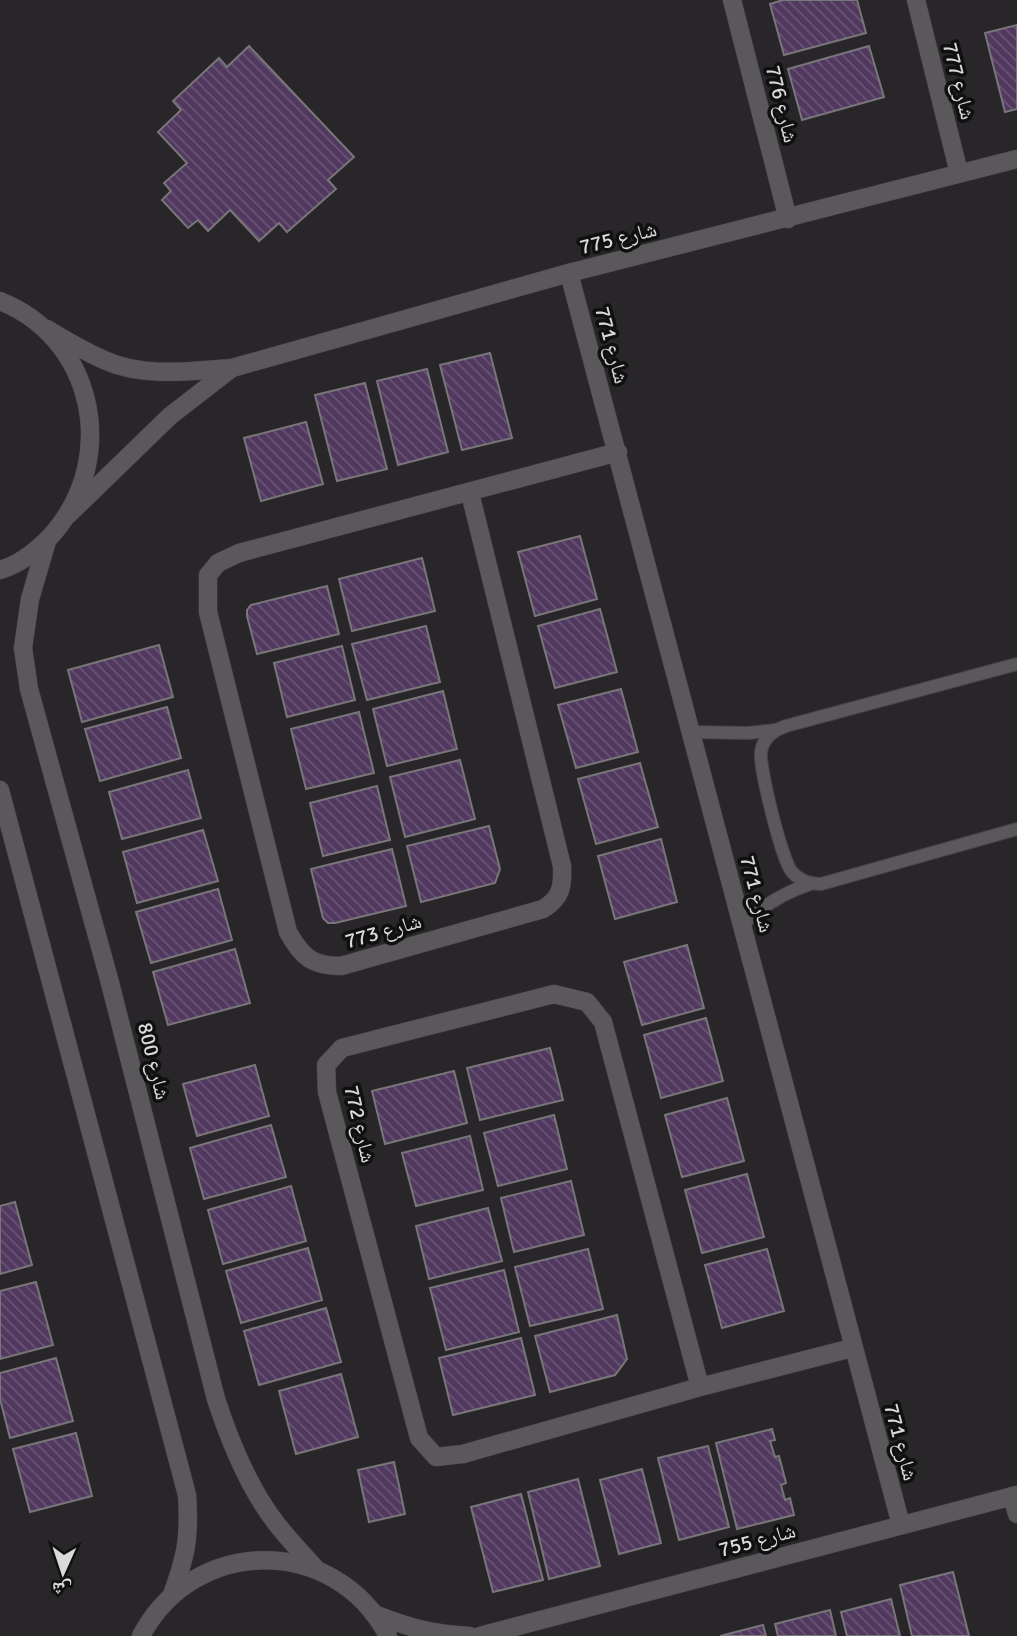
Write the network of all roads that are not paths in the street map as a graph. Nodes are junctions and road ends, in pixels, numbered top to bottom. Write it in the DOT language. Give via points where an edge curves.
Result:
graph roads {
  1 [pos="732,0"];
  2 [pos="916,0"];
  3 [pos="1017,159"];
  4 [pos="958,173"];
  5 [pos="788,219"];
  6 [pos="569,274"];
  7 [pos="0,293"];
  8 [pos="8,304"];
  9 [pos="44,327"];
  10 [pos="232,368"];
  11 [pos="618,452"];
  12 [pos="470,493"];
  13 [pos="68,515"];
  14 [pos="47,541"];
  15 [pos="0,570"];
  16 [pos="1017,664"];
  17 [pos="776,730"];
  18 [pos="691,732"];
  19 [pos="0,790"];
  20 [pos="1017,829"];
  21 [pos="810,884"];
  22 [pos="742,925"];
  23 [pos="852,1348"];
  24 [pos="701,1387"];
  25 [pos="1014,1495"];
  26 [pos="1017,1514"];
  27 [pos="901,1525"];
  28 [pos="316,1569"];
  29 [pos="172,1595"];
  30 [pos="374,1614"];
  31 [pos="505,1633"];
  32 [pos="141,1636"];
  33 [pos="388,1636"];
  34 [pos="470,1636"];
  35 [pos="480,1636"];
  1 -- 5 [label="street, شارع 776"];
  2 -- 4 [label="street, شارع 777"];
  3 -- 4 [label="street, شارع 775"];
  4 -- 5 [label="street, شارع 775"];
  5 -- 6 [label="street, شارع 775"];
  6 -- 10 [label="street, شارع 775"];
  6 -- 11 [label="street, شارع 771"];
  7 -- 8 [label="street"];
  8 -- 9 [label="street"];
  9 -- 10 [label="street, شارع 775" via="105,361 137,370"];
  9 -- 13 [label="street" via="66,353 82,384 90,416 91,451 83,484"];
  10 -- 13 [label="street, شارع 775" via="170,416"];
  11 -- 12 [label="street, شارع 773"];
  11 -- 18 [label="street, شارع 771"];
  12 -- 12 [label="street, شارع 773" via="239,553 218,563 208,575 208,612 288,932 307,958 323,966 341,966 543,909 556,901 563,883"];
  13 -- 14 [label="street"];
  14 -- 15 [label="street"];
  14 -- 28 [label="street, شارع 800" via="30,599 23,648 29,689 109,978 216,1399 258,1495"];
  16 -- 17 [label="lane"];
  17 -- 18 [label="lane"];
  17 -- 21 [label="lane" via="763,744 761,762 783,856 793,873"];
  18 -- 22 [label="street, شارع 771"];
  19 -- 29 [label="street" via="187,1495 186,1554"];
  20 -- 21 [label="lane"];
  21 -- 22 [label="lane" via="766,904"];
  22 -- 23 [label="street, شارع 771"];
  23 -- 24 [label="street, شارع 772"];
  23 -- 27 [label="street, شارع 771"];
  24 -- 24 [label="street, شارع 772" via="463,1454 436,1457 418,1438 327,1092 326,1065 342,1048 554,994 587,1002 603,1022"];
  25 -- 26 [label="street"];
  25 -- 27 [label="street, شارع 755"];
  27 -- 31 [label="street, شارع 755"];
  28 -- 29 [label="street" via="273,1560 229,1564"];
  28 -- 30 [label="street" via="342,1583"];
  29 -- 32 [label="street"];
  30 -- 33 [label="street"];
  30 -- 34 [label="street" via="412,1629"];
  31 -- 35 [label="street, شارع 755"];
}
